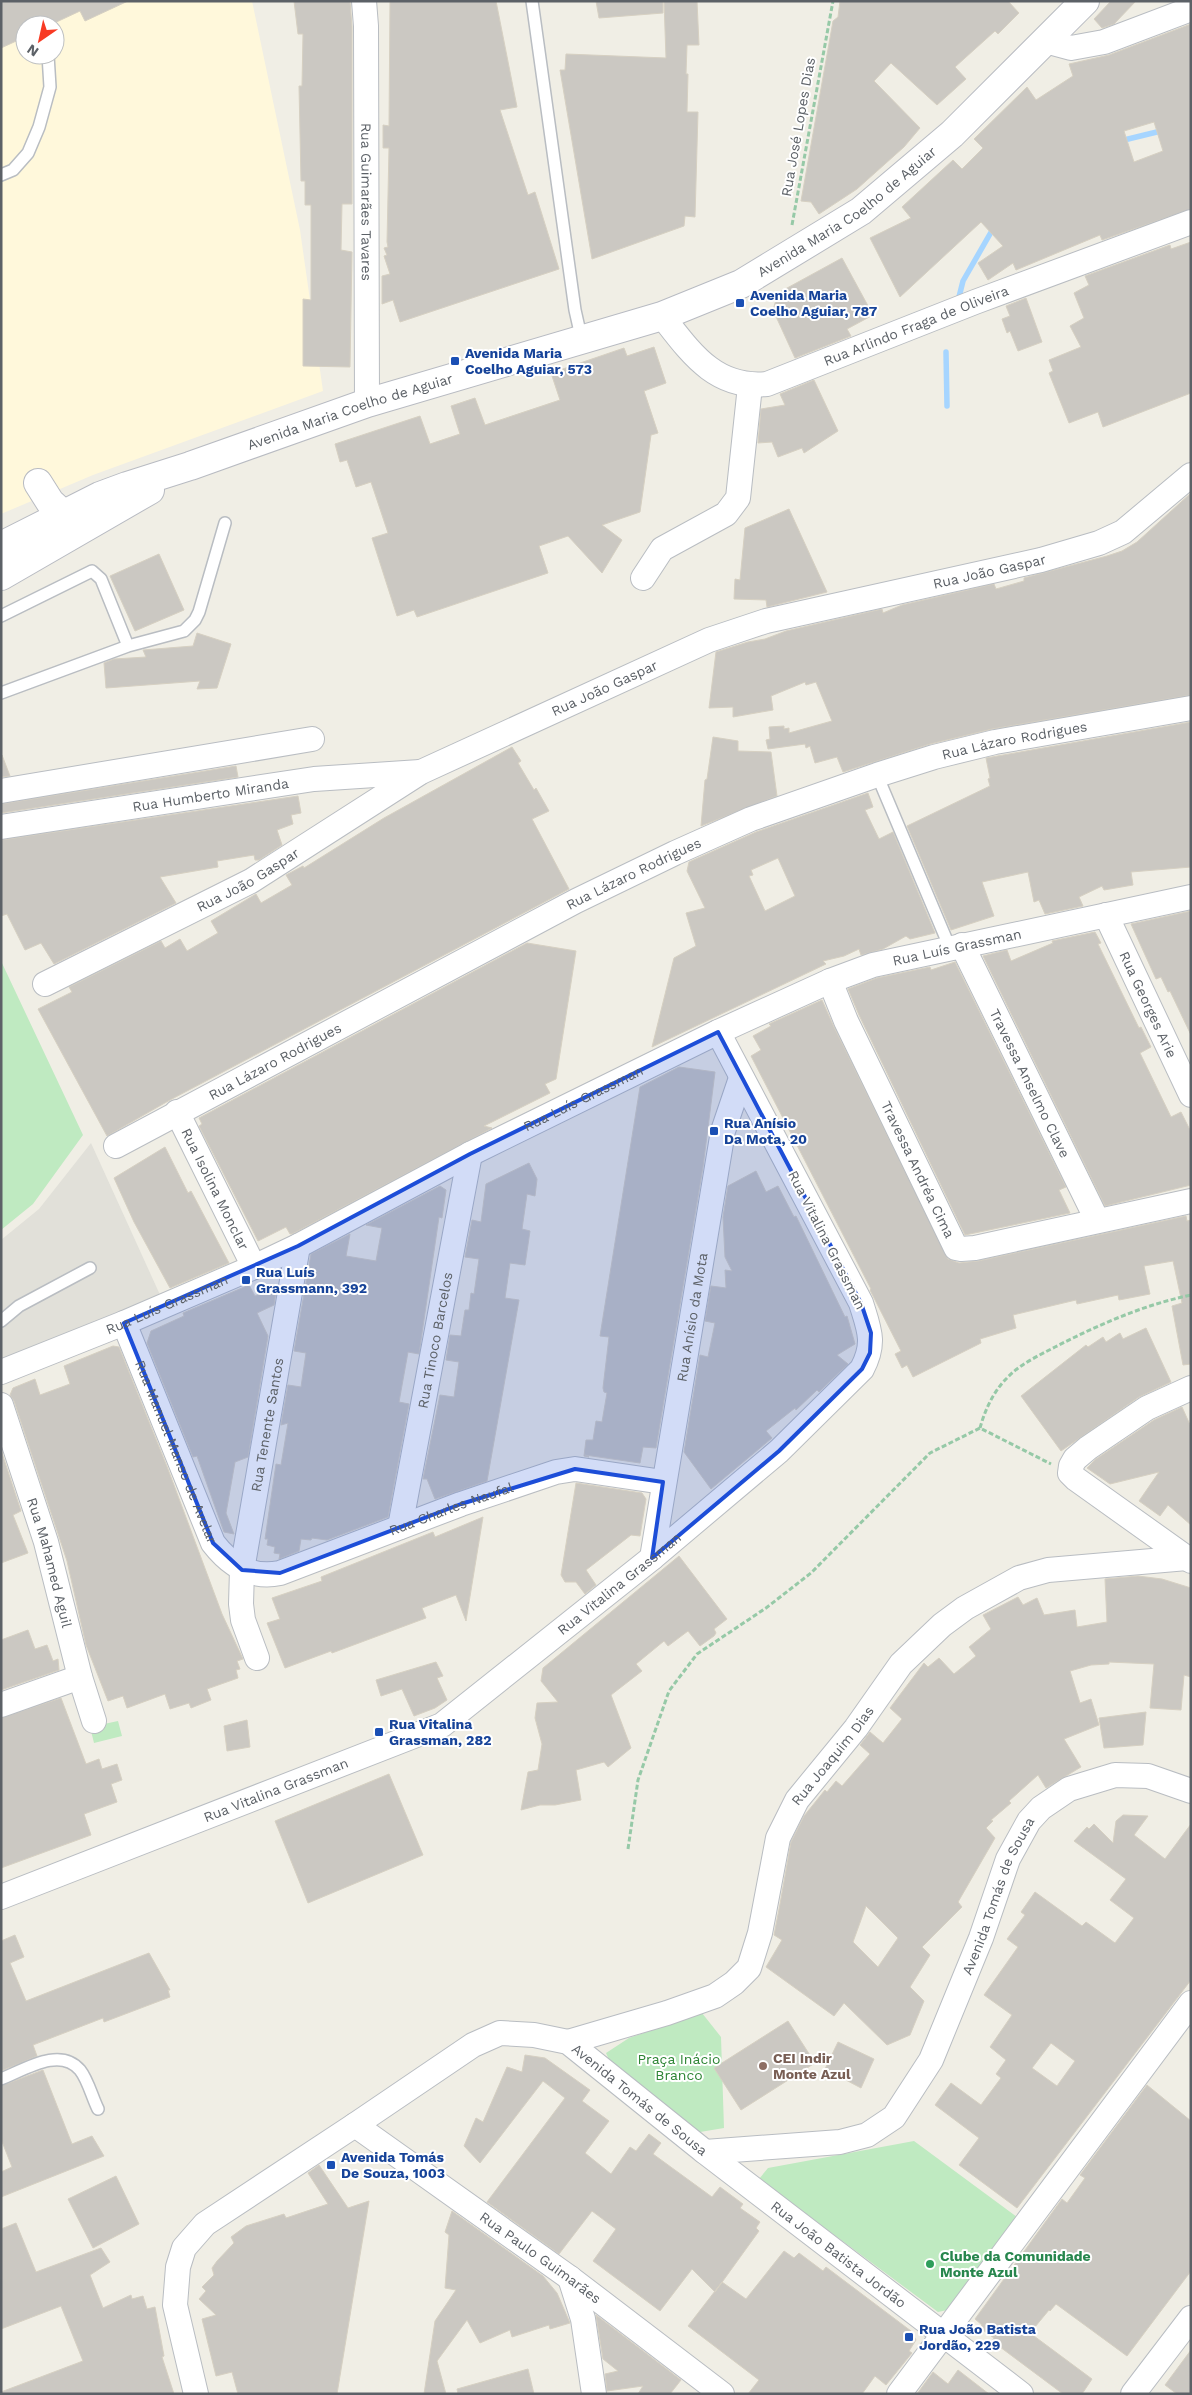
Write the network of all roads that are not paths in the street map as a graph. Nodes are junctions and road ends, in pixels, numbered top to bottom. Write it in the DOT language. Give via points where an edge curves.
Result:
graph roads {
  1 [pos="364,1"];
  2 [pos="532,1"];
  3 [pos="1085,1"];
  4 [pos="1191,9"];
  5 [pos="1045,41"];
  6 [pos="49,65"];
  7 [pos="1,175"];
  8 [pos="1191,222"];
  9 [pos="662,316"];
  10 [pos="582,341"];
  11 [pos="750,386"];
  12 [pos="367,403"];
  13 [pos="190,466"];
  14 [pos="1191,475"];
  15 [pos="38,483"];
  16 [pos="63,514"];
  17 [pos="225,523"];
  18 [pos="25,532"];
  19 [pos="1,546"];
  20 [pos="1,553"];
  21 [pos="1,576"];
  22 [pos="643,578"];
  23 [pos="1,616"];
  24 [pos="128,646"];
  25 [pos="1,693"];
  26 [pos="1191,708"];
  27 [pos="312,739"];
  28 [pos="421,772"];
  29 [pos="877,774"];
  30 [pos="1,791"];
  31 [pos="1,826"];
  32 [pos="1191,896"];
  33 [pos="1106,915"];
  34 [pos="956,946"];
  35 [pos="830,981"];
  36 [pos="45,984"];
  37 [pos="718,1032"];
  38 [pos="741,1078"];
  39 [pos="1191,1095"];
  40 [pos="177,1112"];
  41 [pos="116,1146"];
  42 [pos="470,1154"];
  43 [pos="1191,1201"];
  44 [pos="1097,1220"];
  45 [pos="298,1246"];
  46 [pos="254,1267"];
  47 [pos="90,1268"];
  48 [pos="1,1321"];
  49 [pos="124,1323"];
  50 [pos="1,1372"];
  51 [pos="1191,1388"];
  52 [pos="1,1405"];
  53 [pos="663,1482"];
  54 [pos="400,1527"];
  55 [pos="652,1558"];
  56 [pos="1189,1559"];
  57 [pos="242,1570"];
  58 [pos="257,1658"];
  59 [pos="80,1676"];
  60 [pos="1,1705"];
  61 [pos="94,1721"];
  62 [pos="1191,1791"];
  63 [pos="1,1897"];
  64 [pos="1191,2003"];
  65 [pos="568,2042"];
  66 [pos="1,2079"];
  67 [pos="98,2109"];
  68 [pos="355,2125"];
  69 [pos="705,2152"];
  70 [pos="570,2278"];
  71 [pos="1191,2318"];
  72 [pos="944,2335"];
  73 [pos="196,2394"];
  74 [pos="594,2394"];
  75 [pos="722,2394"];
  76 [pos="899,2394"];
  77 [pos="1021,2394"];
  78 [pos="1133,2394"];
  1 -- 12 [label="street, Rua Guimarães Tavares"];
  2 -- 10 [label="lane"];
  3 -- 5 [label="main road, Avenida Maria Coelho de Aguiar"];
  4 -- 5 [label="street" via="1104,42 1071,48"];
  5 -- 9 [label="main road, Avenida Maria Coelho de Aguiar" via="952,134 861,211 741,284"];
  6 -- 7 [label="lane" via="50,87 28,153 13,170"];
  8 -- 11 [label="street, Rua Arlindo Fraga de Oliveira" via="767,384"];
  9 -- 10 [label="main road, Avenida Maria Coelho de Aguiar"];
  9 -- 11 [label="street, Rua Arlindo Fraga de Oliveira" via="703,364 720,377"];
  10 -- 12 [label="main road, Avenida Maria Coelho de Aguiar"];
  11 -- 22 [label="street" via="738,498 726,514 662,549"];
  12 -- 13 [label="main road, Avenida Maria Coelho de Aguiar"];
  13 -- 16 [label="main road, Avenida Maria Coelho de Aguiar" via="100,496"];
  13 -- 21 [label="main road, Avenida Maria Coelho de Aguiar"];
  14 -- 28 [label="street, Rua João Gaspar" via="1123,532 1099,543 1041,560 730,631"];
  15 -- 16 [label="main road" via="50,502"];
  16 -- 18 [label="main road, Avenida Maria Coelho de Aguiar"];
  17 -- 24 [label="lane" via="195,620 184,631"];
  18 -- 19 [label="main road, Avenida Maria Coelho de Aguiar"];
  18 -- 20 [label="main road"];
  23 -- 24 [label="lane" via="92,571 101,579"];
  24 -- 25 [label="lane"];
  26 -- 29 [label="street, Rua Lázaro Rodrigues" via="995,742"];
  27 -- 30 [label="street"];
  28 -- 31 [label="street, Rua Humberto Miranda" via="314,779"];
  28 -- 36 [label="street, Rua João Gaspar" via="251,881"];
  29 -- 34 [label="lane"];
  29 -- 40 [label="street, Rua Lázaro Rodrigues" via="751,819 675,853 576,901"];
  32 -- 33 [label="street, Rua Luís Grassman"];
  33 -- 34 [label="street, Rua Luís Grassman"];
  33 -- 39 [label="street, Rua Georges Arie"];
  34 -- 35 [label="street, Rua Luís Grassman" via="873,965"];
  34 -- 44 [label="street, Travessa Anselmo Clave"];
  35 -- 37 [label="street, Rua Luís Grassman"];
  35 -- 44 [label="street, Travessa Andréa Cima" via="846,1021 956,1248 975,1248"];
  37 -- 38 [label="street, Rua Vitalina Grassman"];
  37 -- 42 [label="street, Rua Luís Grassman"];
  38 -- 53 [label="street, Rua Anísio da Mota" via="723,1131"];
  38 -- 55 [label="street, Rua Vitalina Grassman" via="777,1140 861,1303 871,1333 870,1353 862,1368 779,1451"];
  40 -- 41 [label="street, Rua Lázaro Rodrigues"];
  40 -- 46 [label="street, Rua Isolina Monclar"];
  42 -- 45 [label="street, Rua Luís Grassman"];
  42 -- 54 [label="street, Rua Tinoco Barcelos"];
  43 -- 44 [label="street, Travessa Andréa Cima"];
  45 -- 46 [label="street, Rua Luís Grassman"];
  45 -- 57 [label="street, Rua Tenente Santos"];
  46 -- 49 [label="street, Rua Luís Grassman"];
  47 -- 48 [label="lane" via="20,1306"];
  49 -- 50 [label="street, Rua Luís Grassman"];
  49 -- 57 [label="street, Rua Manuel Manso de Avelar" via="213,1543 224,1558"];
  51 -- 56 [label="street" via="1148,1408 1088,1448 1075,1459 1070,1473"];
  52 -- 59 [label="street, Rua Mahamed Aguil" via="46,1542"];
  53 -- 54 [label="street, Rua Charles Naufal" via="575,1469 562,1470"];
  53 -- 55 [label="street, Rua Anísio da Mota"];
  54 -- 57 [label="street, Rua Charles Naufal" via="280,1574 268,1576"];
  55 -- 63 [label="street, Rua Vitalina Grassman" via="442,1725"];
  56 -- 65 [label="street, Rua Joaquim Dias" via="1048,1570 1019,1578 942,1624 901,1664 856,1728 797,1800 778,1838 760,1933 749,1968 715,1996"];
  57 -- 58 [label="street, Rua Tenente Santos" via="243,1620"];
  59 -- 60 [label="street"];
  59 -- 61 [label="street, Rua Mahamed Aguil"];
  62 -- 69 [label="street, Avenida Tomás de Sousa" via="1148,1776 1116,1775 1069,1789 1041,1808 1029,1821 1008,1859 931,2060 894,2117 868,2135 840,2142"];
  64 -- 72 [label="street"];
  65 -- 68 [label="street, Avenida Tomás de Sousa" via="500,2033 473,2045"];
  65 -- 69 [label="street, Avenida Tomás de Sousa"];
  66 -- 67 [label="lane" via="54,2058 72,2062 81,2071"];
  68 -- 70 [label="street, Rua Paulo Guimarães"];
  68 -- 73 [label="street, Avenida Tomás de Sousa" via="205,2224 184,2248 178,2268 175,2305"];
  69 -- 72 [label="street, Rua João Batista Jordão"];
  70 -- 74 [label="street" via="583,2319"];
  70 -- 75 [label="street, Rua Paulo Guimarães"];
  71 -- 78 [label="street"];
  72 -- 76 [label="street"];
  72 -- 77 [label="street, Rua João Batista Jordão"];
}
